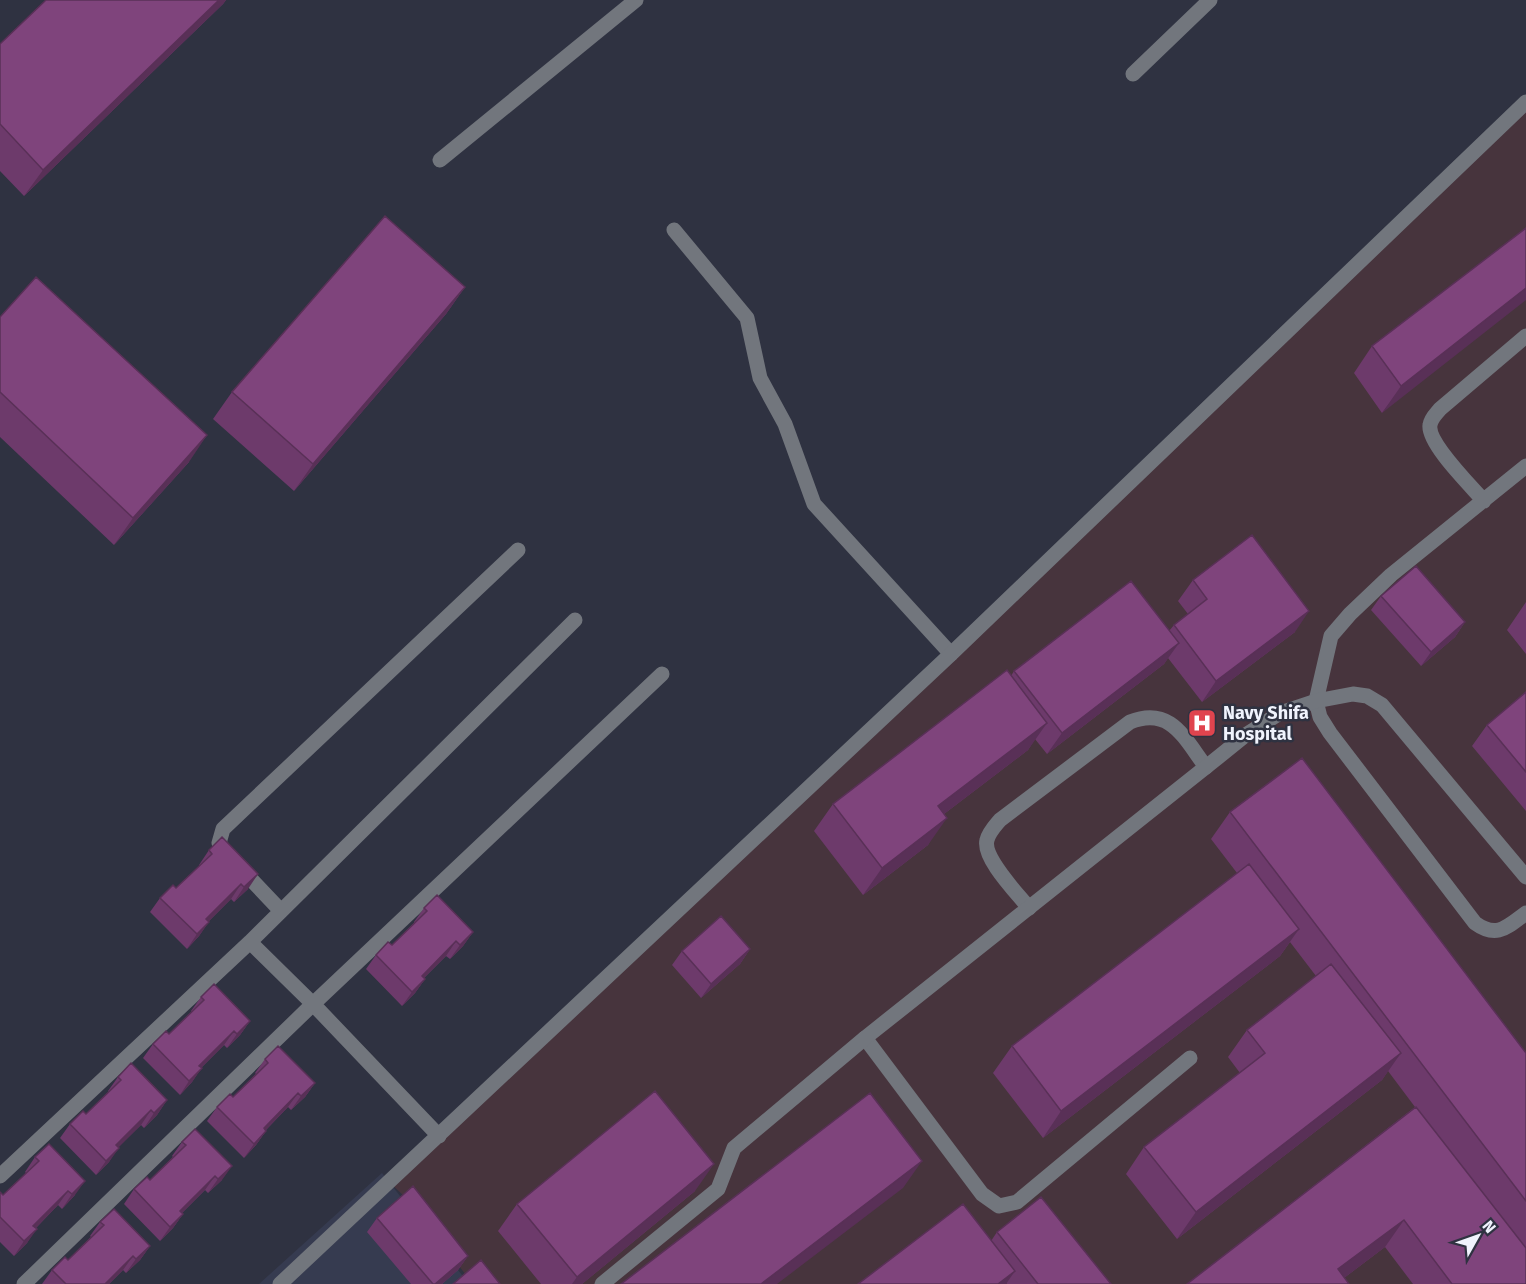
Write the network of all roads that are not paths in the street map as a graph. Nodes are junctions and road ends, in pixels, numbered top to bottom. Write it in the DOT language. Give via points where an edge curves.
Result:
graph roads {
  1 [pos="636,0"];
  2 [pos="1210,0"];
  3 [pos="1133,74"];
  4 [pos="1526,102"];
  5 [pos="440,160"];
  6 [pos="674,230"];
  7 [pos="1526,336"];
  8 [pos="1526,466"];
  9 [pos="1484,501"];
  10 [pos="518,550"];
  11 [pos="574,620"];
  12 [pos="951,654"];
  13 [pos="662,674"];
  14 [pos="1316,701"];
  15 [pos="1206,766"];
  16 [pos="1526,877"];
  17 [pos="1029,908"];
  18 [pos="281,911"];
  19 [pos="1526,913"];
  20 [pos="250,942"];
  21 [pos="313,1004"];
  22 [pos="865,1038"];
  23 [pos="1190,1058"];
  24 [pos="439,1136"];
  25 [pos="0,1176"];
  26 [pos="24,1284"];
  27 [pos="279,1284"];
  28 [pos="602,1284"];
  1 -- 5 [label="street"];
  2 -- 3 [label="street"];
  4 -- 12 [label="street"];
  6 -- 12 [label="street" via="747,318 760,378 785,424 814,504"];
  7 -- 9 [label="street" via="1440,409 1429,426 1437,445"];
  8 -- 9 [label="street"];
  9 -- 14 [label="street" via="1391,575 1331,636"];
  10 -- 18 [label="street" via="223,829 219,843"];
  11 -- 18 [label="street"];
  12 -- 24 [label="street"];
  13 -- 21 [label="street"];
  14 -- 15 [label="street" via="1280,713"];
  14 -- 16 [label="street" via="1353,694 1367,696 1382,705"];
  14 -- 19 [label="street" via="1330,733 1475,923 1485,931 1498,931"];
  15 -- 17 [label="street"];
  15 -- 17 [label="street" via="1168,722 1144,716 1130,722 1000,820 986,842 989,855"];
  17 -- 22 [label="street"];
  18 -- 20 [label="street"];
  20 -- 21 [label="street"];
  20 -- 25 [label="street"];
  21 -- 24 [label="street"];
  21 -- 26 [label="street"];
  22 -- 23 [label="street" via="982,1194 999,1206 1017,1202"];
  22 -- 28 [label="street" via="734,1148 718,1189"];
  24 -- 27 [label="street"];
}
